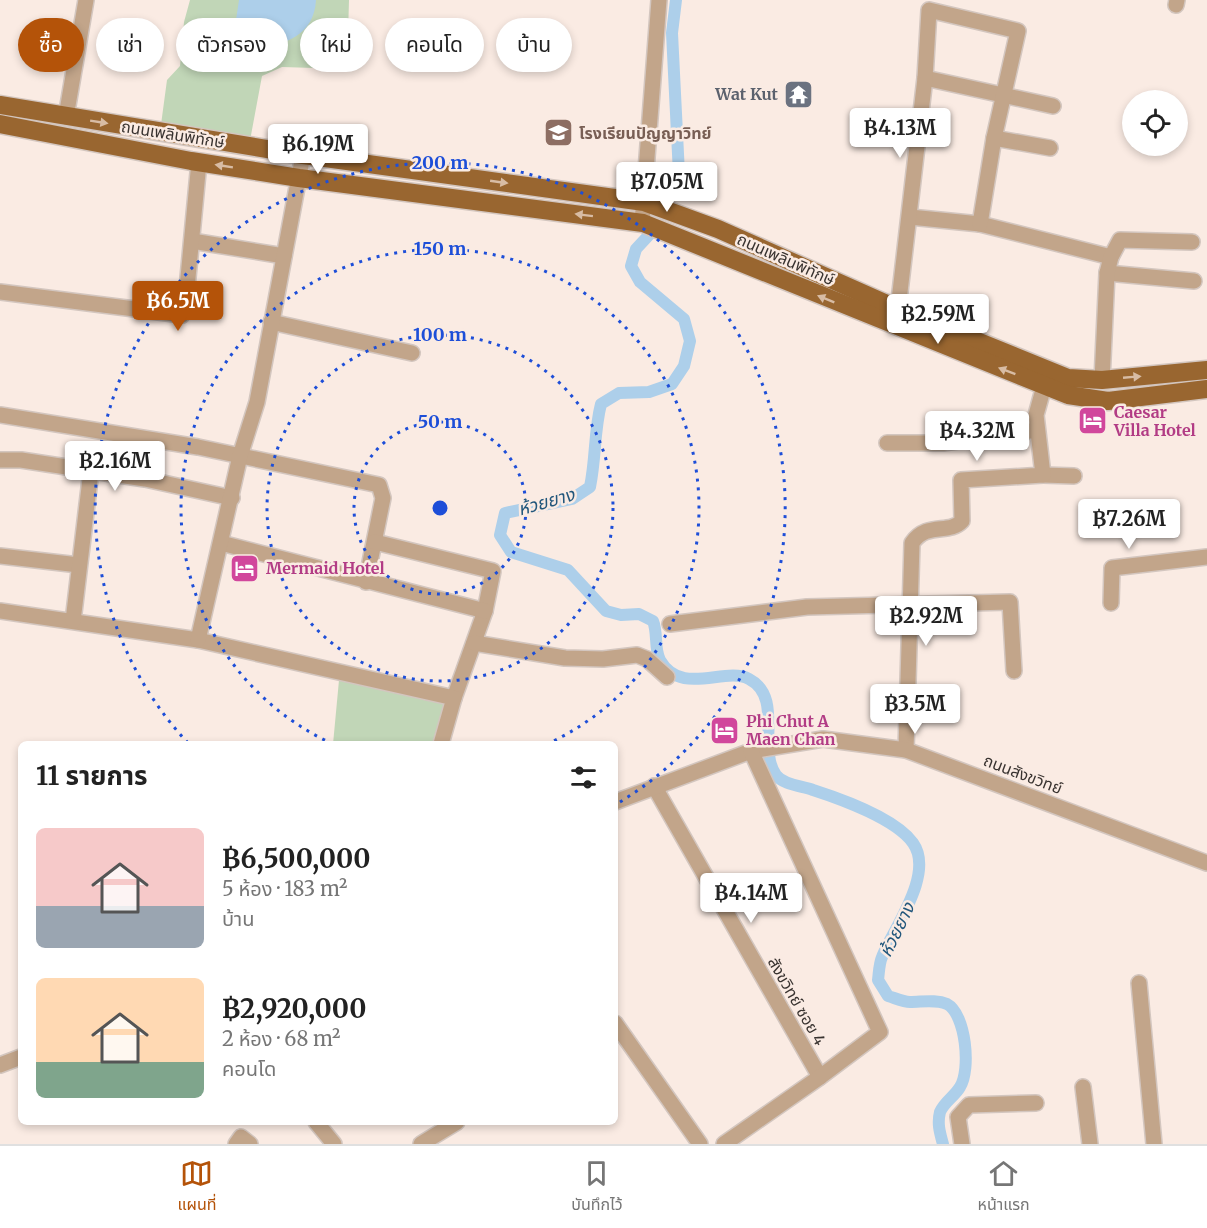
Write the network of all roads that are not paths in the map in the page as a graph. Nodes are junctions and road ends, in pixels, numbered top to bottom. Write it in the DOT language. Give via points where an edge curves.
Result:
graph roads {
  1 [pos="86,0"];
  2 [pos="659,0"];
  3 [pos="925,78"];
  4 [pos="1003,97"];
  5 [pos="0,105"];
  6 [pos="1053,106"];
  7 [pos="66,117"];
  8 [pos="0,124"];
  9 [pos="994,138"];
  10 [pos="1050,148"];
  11 [pos="303,155"];
  12 [pos="199,162"];
  13 [pos="299,178"];
  14 [pos="644,202"];
  15 [pos="910,218"];
  16 [pos="642,223"];
  17 [pos="980,224"];
  18 [pos="192,241"];
  19 [pos="1192,242"];
  20 [pos="284,256"];
  21 [pos="1111,257"];
  22 [pos="1107,273"];
  23 [pos="1194,281"];
  24 [pos="0,292"];
  25 [pos="898,309"];
  26 [pos="271,322"];
  27 [pos="412,353"];
  28 [pos="1207,370"];
  29 [pos="1102,380"];
  30 [pos="1044,386"];
  31 [pos="1207,389"];
  32 [pos="0,415"];
  33 [pos="1037,430"];
  34 [pos="887,443"];
  35 [pos="240,456"];
  36 [pos="0,460"];
  37 [pos="92,471"];
  38 [pos="1043,475"];
  39 [pos="1074,476"];
  40 [pos="232,498"];
  41 [pos="375,542"];
  42 [pos="221,543"];
  43 [pos="0,556"];
  44 [pos="1207,557"];
  45 [pos="79,565"];
  46 [pos="366,582"];
  47 [pos="911,603"];
  48 [pos="1111,603"];
  49 [pos="0,611"];
  50 [pos="485,611"];
  51 [pos="73,621"];
  52 [pos="670,624"];
  53 [pos="198,640"];
  54 [pos="474,643"];
  55 [pos="1014,671"];
  56 [pos="667,677"];
  57 [pos="454,698"];
  58 [pos="442,741"];
  59 [pos="906,750"];
  60 [pos="751,751"];
  61 [pos="654,786"];
  62 [pos="618,801"];
  63 [pos="1207,863"];
  64 [pos="1139,983"];
  65 [pos="618,1030"];
  66 [pos="18,1058"];
  67 [pos="0,1065"];
  68 [pos="820,1077"];
  69 [pos="1083,1087"];
  70 [pos="1036,1102"];
  71 [pos="318,1125"];
  72 [pos="429,1125"];
  73 [pos="452,1125"];
  74 [pos="437,1135"];
  75 [pos="236,1144"];
  76 [pos="250,1144"];
  77 [pos="334,1144"];
  78 [pos="421,1144"];
  79 [pos="700,1144"];
  80 [pos="724,1144"];
  81 [pos="963,1144"];
  82 [pos="1090,1144"];
  83 [pos="1154,1144"];
  1 -- 7 [label="street"];
  2 -- 14 [label="street"];
  3 -- 4 [label="street"];
  3 -- 4 [label="street" via="930,10 1018,31"];
  3 -- 15 [label="street"];
  4 -- 6 [label="street"];
  4 -- 9 [label="street"];
  5 -- 7 [label="main road, ถนนเพลินพิทักษ์"];
  7 -- 11 [label="main road, ถนนเพลินพิทักษ์, one-way"];
  8 -- 12 [label="main road, ถนนเพลินพิทักษ์"];
  9 -- 10 [label="street"];
  9 -- 17 [label="street"];
  11 -- 13 [label="street"];
  11 -- 14 [label="main road, ถนนเพลินพิทักษ์, one-way"];
  13 -- 12 [label="main road, ถนนเพลินพิทักษ์, one-way"];
  12 -- 18 [label="street"];
  16 -- 13 [label="main road, ถนนเพลินพิทักษ์, one-way"];
  13 -- 20 [label="street"];
  14 -- 16 [label="street"];
  14 -- 25 [label="main road, ถนนเพลินพิทักษ์" via="718,229"];
  15 -- 17 [label="street"];
  15 -- 25 [label="street"];
  30 -- 16 [label="main road, ถนนเพลินพิทักษ์, one-way"];
  17 -- 21 [label="street"];
  18 -- 20 [label="street"];
  18 -- 24 [label="street" via="182,315"];
  19 -- 21 [label="street" via="1120,240"];
  20 -- 26 [label="street"];
  21 -- 22 [label="street"];
  22 -- 23 [label="street"];
  22 -- 29 [label="street"];
  25 -- 29 [label="main road, ถนนเพลินพิทักษ์" via="1068,378"];
  26 -- 27 [label="street"];
  26 -- 35 [label="street" via="257,402"];
  29 -- 28 [label="main road, ถนนเพลินพิทักษ์, one-way"];
  30 -- 31 [label="main road, ถนนเพลินพิทักษ์" via="1068,395 1108,401"];
  30 -- 33 [label="street" via="1036,415"];
  32 -- 35 [label="street"];
  33 -- 34 [label="street" via="943,443"];
  33 -- 38 [label="street"];
  35 -- 40 [label="street"];
  35 -- 41 [label="street" via="379,485 383,498"];
  36 -- 37 [label="street"];
  37 -- 40 [label="street"];
  37 -- 45 [label="street"];
  38 -- 39 [label="street"];
  38 -- 47 [label="street" via="961,480 959,524 928,530 912,543"];
  40 -- 42 [label="street"];
  41 -- 46 [label="street"];
  41 -- 50 [label="street" via="493,571"];
  42 -- 46 [label="street"];
  42 -- 53 [label="street"];
  43 -- 45 [label="street"];
  44 -- 48 [label="street" via="1112,568"];
  45 -- 51 [label="street"];
  46 -- 50 [label="street"];
  47 -- 52 [label="street" via="807,607"];
  47 -- 55 [label="street" via="1010,602"];
  47 -- 59 [label="street"];
  49 -- 51 [label="street"];
  50 -- 54 [label="street"];
  51 -- 53 [label="street"];
  53 -- 57 [label="street"];
  54 -- 56 [label="street" via="565,658 637,655"];
  54 -- 57 [label="street"];
  57 -- 58 [label="street"];
  59 -- 60 [label="street, ถนนสังขวิทย์" via="823,739"];
  59 -- 63 [label="street, ถนนสังขวิทย์"];
  60 -- 61 [label="street, ถนนสังขวิทย์"];
  60 -- 68 [label="street" via="880,1032"];
  61 -- 62 [label="street, ถนนสังขวิทย์"];
  61 -- 68 [label="street, สังขวิทย์ ซอย 4"];
  64 -- 83 [label="street"];
  65 -- 79 [label="street"];
  66 -- 67 [label="street"];
  68 -- 80 [label="street"];
  69 -- 82 [label="street"];
  70 -- 81 [label="street" via="969,1105 958,1117"];
  71 -- 77 [label="street"];
  72 -- 74 [label="street"];
  73 -- 74 [label="street"];
  74 -- 78 [label="street"];
  75 -- 76 [label="street" via="241,1137"];
}
